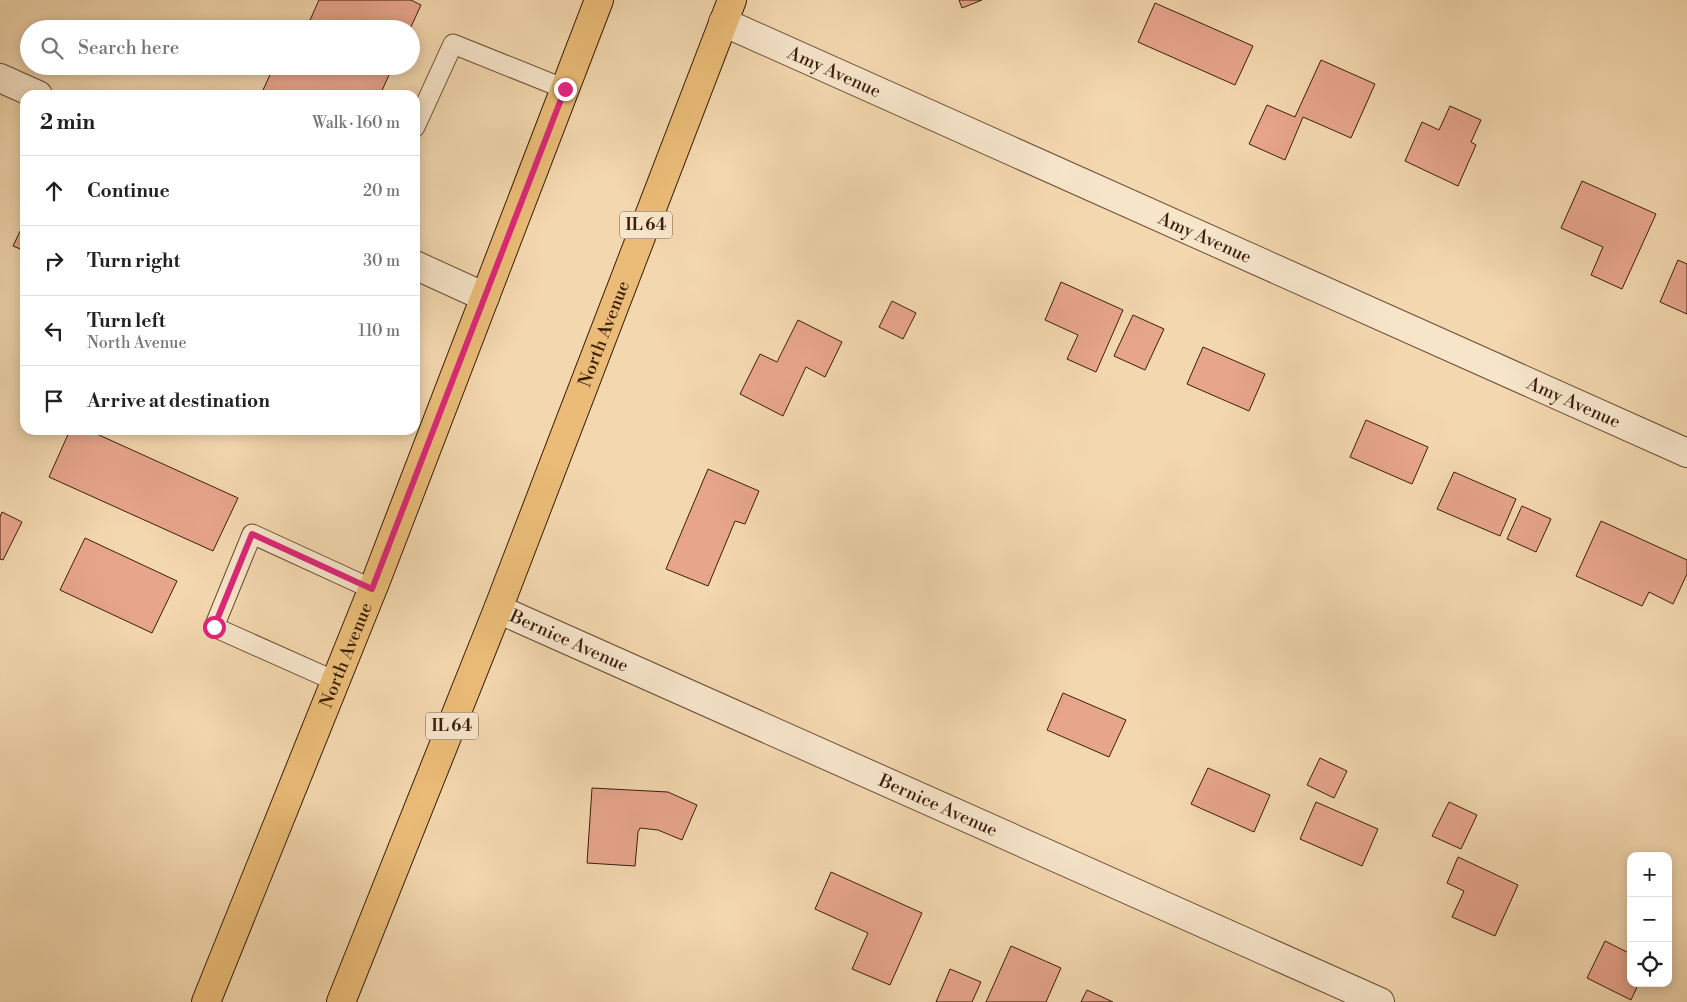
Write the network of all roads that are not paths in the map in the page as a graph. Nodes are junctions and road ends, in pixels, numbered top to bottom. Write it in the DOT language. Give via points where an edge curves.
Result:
graph roads {
  1 [pos="599,0"];
  2 [pos="728,11"];
  3 [pos="0,78"];
  4 [pos="565,89"];
  5 [pos="27,90"];
  6 [pos="420,116"];
  7 [pos="420,267"];
  8 [pos="485,297"];
  9 [pos="1687,453"];
  10 [pos="372,589"];
  11 [pos="498,609"];
  12 [pos="336,681"];
  13 [pos="206,1002"];
  14 [pos="341,1002"];
  15 [pos="1380,1002"];
  1 -- 4 [label="main road, North Avenue"];
  2 -- 9 [label="street, Amy Avenue"];
  2 -- 11 [label="main road, North Avenue / IL 64"];
  3 -- 5 [label="street"];
  4 -- 6 [label="lane" via="453,44"];
  4 -- 8 [label="main road, North Avenue"];
  7 -- 8 [label="street"];
  8 -- 10 [label="main road, North Avenue"];
  10 -- 12 [label="main road, North Avenue"];
  10 -- 12 [label="lane" via="252,534 214,627"];
  11 -- 14 [label="main road, North Avenue / IL 64"];
  11 -- 15 [label="street, Bernice Avenue"];
  12 -- 13 [label="main road, North Avenue"];
}
